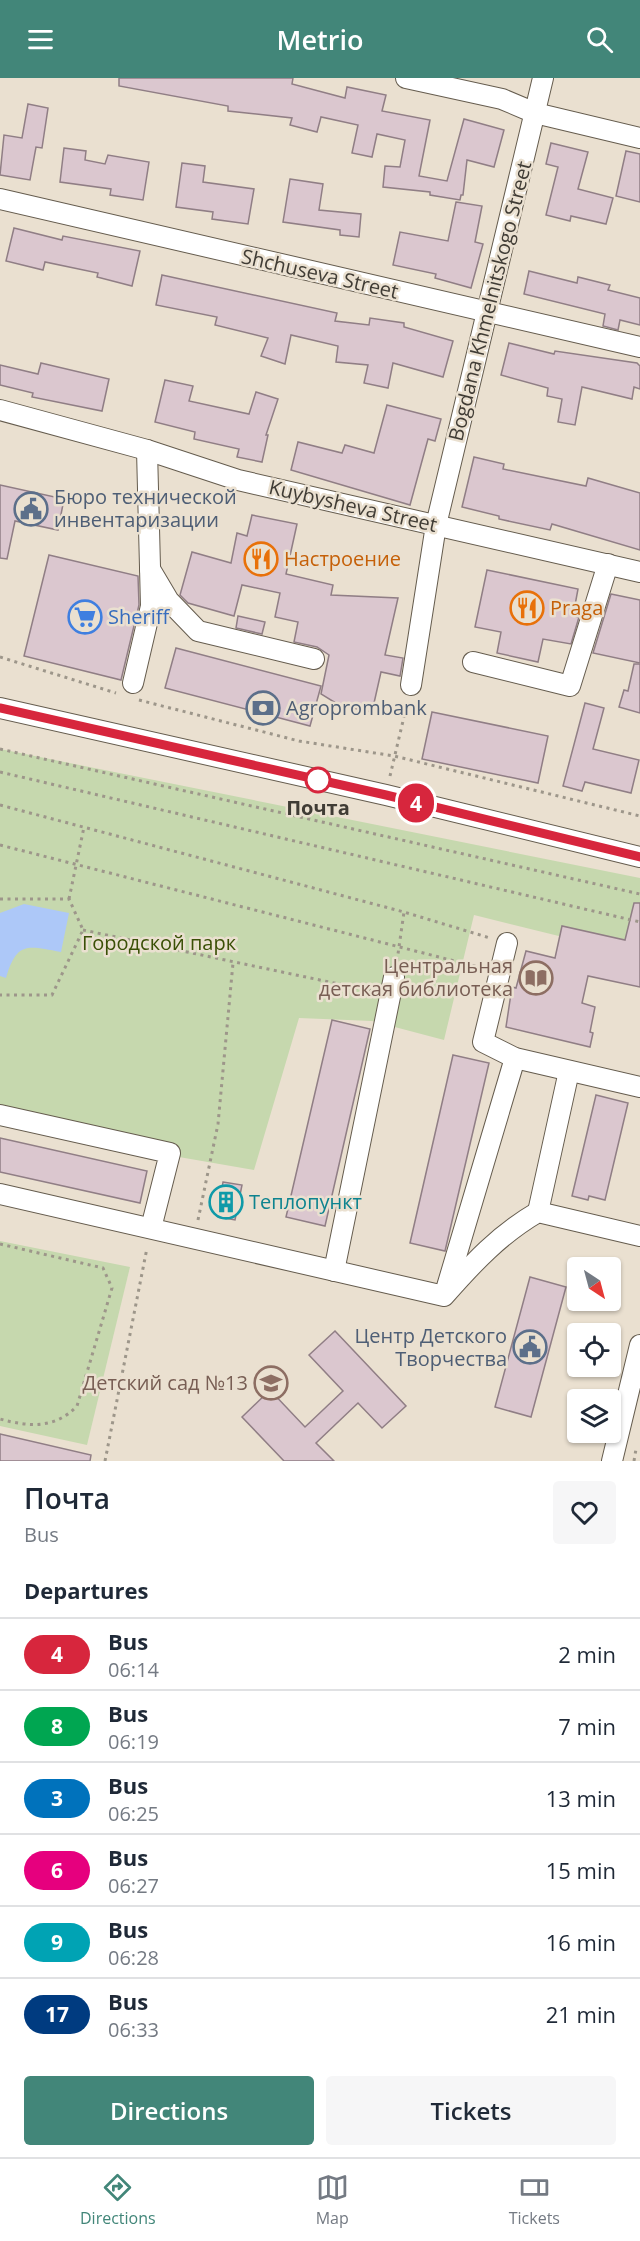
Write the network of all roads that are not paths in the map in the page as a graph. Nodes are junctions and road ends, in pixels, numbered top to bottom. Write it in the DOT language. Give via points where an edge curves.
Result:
graph roads {
  1 [pos="406,78"];
  2 [pos="543,78"];
  3 [pos="535,113"];
  4 [pos="640,138"];
  5 [pos="0,199"];
  6 [pos="487,312"];
  7 [pos="640,347"];
  8 [pos="0,410"];
  9 [pos="147,450"];
  10 [pos="436,525"];
  11 [pos="608,564"];
  12 [pos="149,567"];
  13 [pos="640,572"];
  14 [pos="314,659"];
  15 [pos="473,662"];
  16 [pos="411,685"];
  17 [pos="127,691"];
  18 [pos="0,708"];
  19 [pos="640,857"];
  20 [pos="507,943"];
  21 [pos="393,986"];
  22 [pos="515,1058"];
  23 [pos="568,1071"];
  24 [pos="640,1087"];
  25 [pos="0,1115"];
  26 [pos="0,1194"];
  27 [pos="538,1212"];
  28 [pos="151,1228"];
  29 [pos="640,1236"];
  30 [pos="334,1271"];
  31 [pos="444,1296"];
  32 [pos="640,1345"];
  33 [pos="612,1461"];
  1 -- 3 [label="street" via="502,99"];
  2 -- 3 [label="street, Bogdana Khmelnitskogo Street"];
  3 -- 4 [label="street"];
  3 -- 6 [label="street, Bogdana Khmelnitskogo Street"];
  5 -- 6 [label="street, Shchuseva Street"];
  6 -- 7 [label="street, Shchuseva Street"];
  6 -- 10 [label="street, Bogdana Khmelnitskogo Street"];
  8 -- 9 [label="street, Kuybysheva Street"];
  9 -- 10 [label="street, Kuybysheva Street" via="238,480"];
  9 -- 12 [label="street"];
  10 -- 11 [label="street, Kuybysheva Street"];
  10 -- 16 [label="street, Bogdana Khmelnitskogo Street"];
  11 -- 13 [label="street, Kuybysheva Street"];
  11 -- 15 [label="street" via="570,686"];
  12 -- 14 [label="street" via="169,601 198,631"];
  12 -- 17 [label="street" via="151,606"];
  18 -- 19 [label="street"];
  20 -- 22 [label="street" via="483,1042"];
  21 -- 30 [label="street"];
  22 -- 23 [label="street"];
  22 -- 31 [label="street"];
  23 -- 24 [label="street"];
  23 -- 27 [label="street"];
  25 -- 28 [label="street" via="170,1153"];
  26 -- 28 [label="street"];
  27 -- 29 [label="street"];
  27 -- 31 [label="street" via="514,1226 480,1255"];
  28 -- 30 [label="street"];
  30 -- 31 [label="street"];
  32 -- 33 [label="street"];
}
